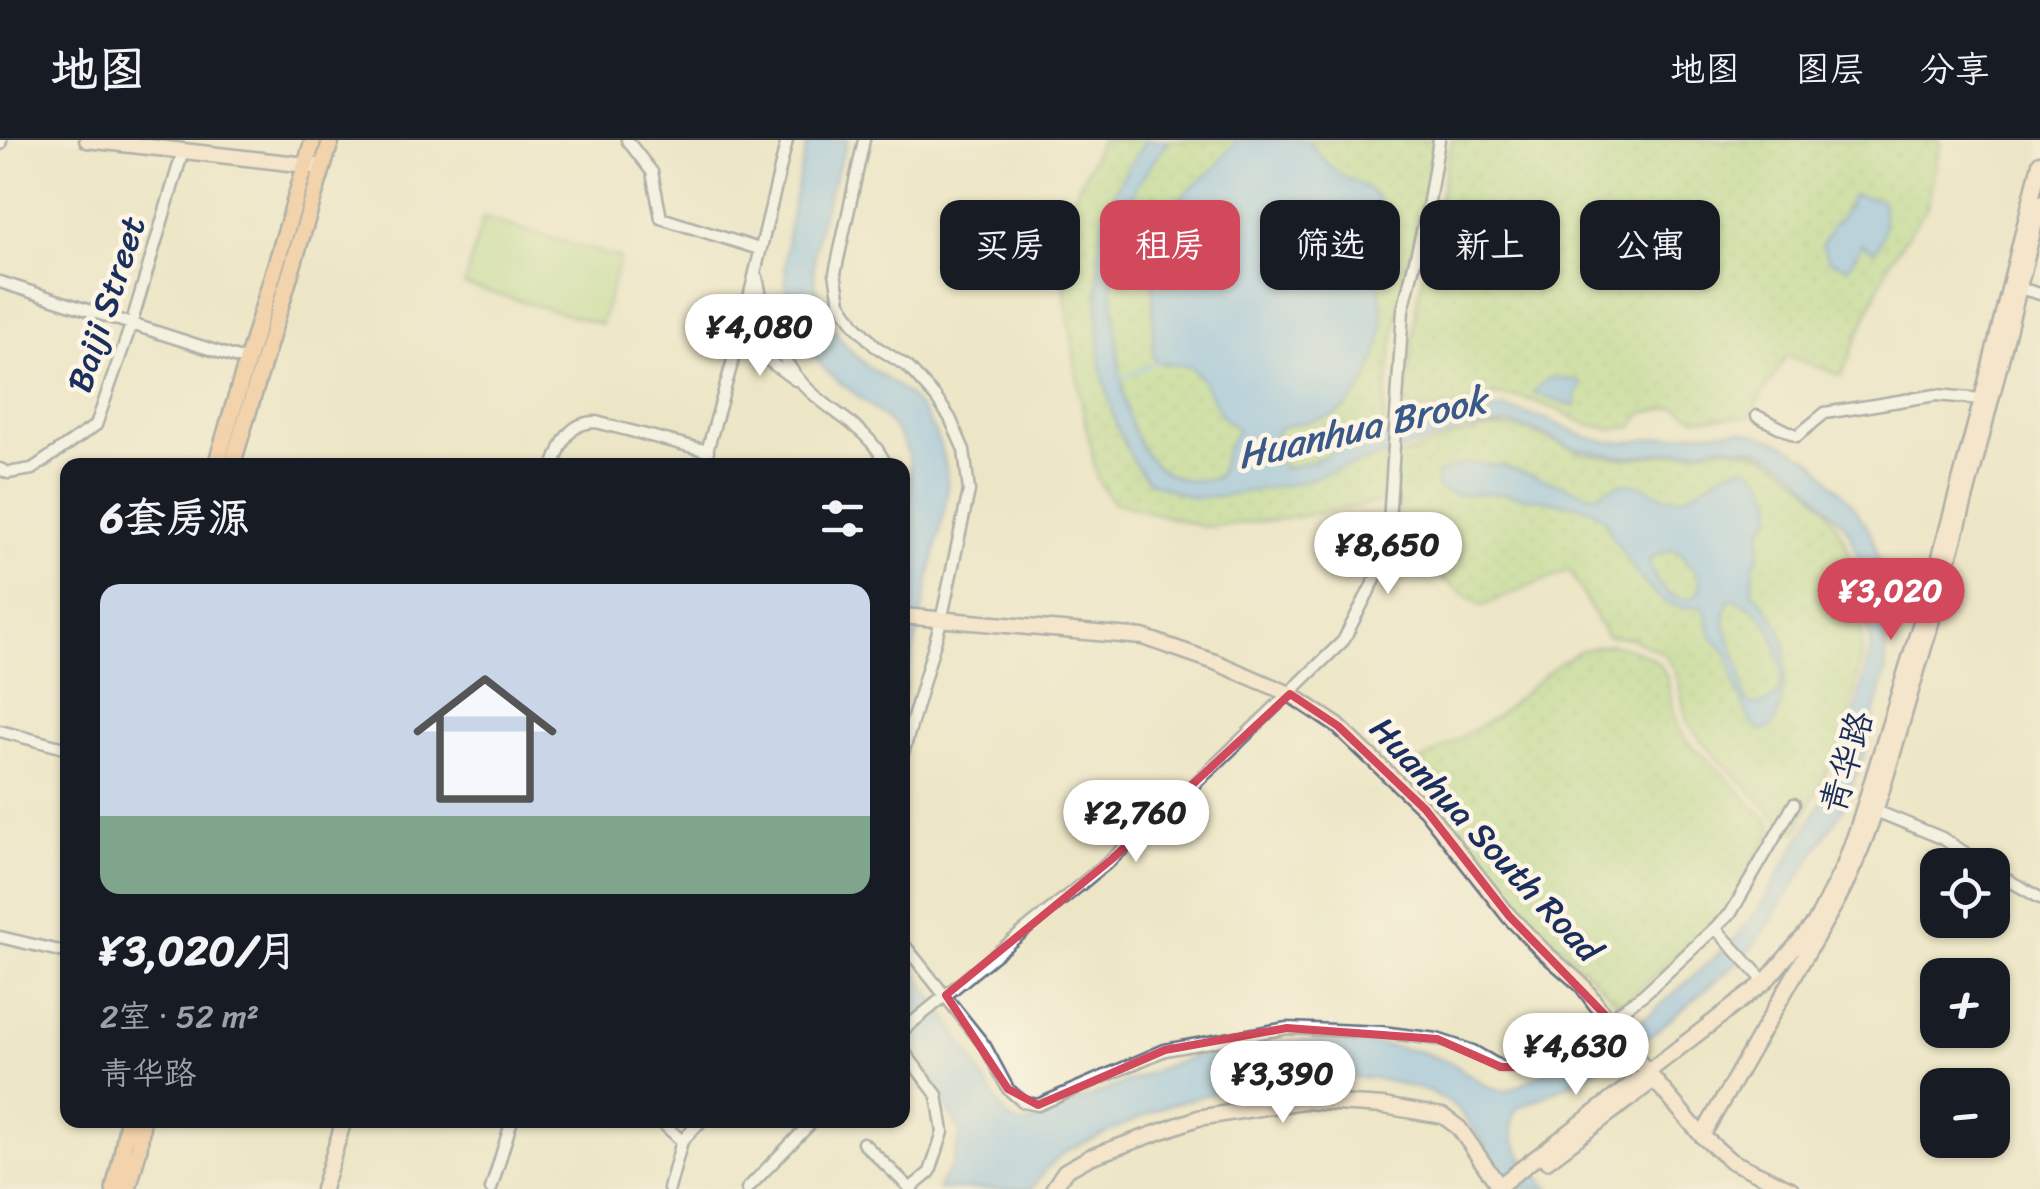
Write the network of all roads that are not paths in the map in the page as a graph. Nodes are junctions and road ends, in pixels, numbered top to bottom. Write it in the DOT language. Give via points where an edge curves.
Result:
graph roads {
  1 [pos="87,140"];
  2 [pos="313,140"];
  3 [pos="330,140"];
  4 [pos="627,140"];
  5 [pos="786,140"];
  6 [pos="864,140"];
  7 [pos="1440,140"];
  8 [pos="182,151"];
  9 [pos="2040,163"];
  10 [pos="313,166"];
  11 [pos="2040,203"];
  12 [pos="759,250"];
  13 [pos="756,271"];
  14 [pos="0,282"];
  15 [pos="2019,288"];
  16 [pos="2040,294"];
  17 [pos="131,325"];
  18 [pos="739,340"];
  19 [pos="248,362"];
  20 [pos="804,386"];
  21 [pos="1982,398"];
  22 [pos="1757,416"];
  23 [pos="708,450"];
  24 [pos="218,458"];
  25 [pos="234,458"];
  26 [pos="556,458"];
  27 [pos="706,458"];
  28 [pos="883,458"];
  29 [pos="0,470"];
  30 [pos="910,617"];
  31 [pos="934,620"];
  32 [pos="1290,694"];
  33 [pos="910,724"];
  34 [pos="0,731"];
  35 [pos="60,746"];
  36 [pos="1794,804"];
  37 [pos="1876,811"];
  38 [pos="1958,848"];
  39 [pos="2010,880"];
  40 [pos="2040,898"];
  41 [pos="1716,929"];
  42 [pos="0,937"];
  43 [pos="60,951"];
  44 [pos="910,953"];
  45 [pos="1766,982"];
  46 [pos="942,998"];
  47 [pos="1738,1004"];
  48 [pos="1768,1020"];
  49 [pos="910,1024"];
  50 [pos="1613,1025"];
  51 [pos="910,1060"];
  52 [pos="1650,1075"];
  53 [pos="127,1128"];
  54 [pos="141,1128"];
  55 [pos="342,1128"];
  56 [pos="510,1128"];
  57 [pos="668,1128"];
  58 [pos="694,1128"];
  59 [pos="806,1128"];
  60 [pos="1702,1136"];
  61 [pos="682,1141"];
  62 [pos="863,1143"];
  63 [pos="1502,1187"];
  64 [pos="114,1189"];
  65 [pos="128,1189"];
  66 [pos="323,1189"];
  67 [pos="491,1189"];
  68 [pos="670,1189"];
  69 [pos="747,1189"];
  70 [pos="910,1189"];
  71 [pos="1052,1189"];
  72 [pos="1791,1189"];
  1 -- 8 [label="main road"];
  2 -- 10 [label="main road"];
  3 -- 10 [label="main road"];
  4 -- 12 [label="street" via="652,172 660,218"];
  5 -- 12 [label="street"];
  6 -- 31 [label="street" via="834,273 840,302 950,418 964,450 970,491"];
  7 -- 32 [label="street" via="1403,310 1388,537 1380,568 1343,641"];
  8 -- 10 [label="main road"];
  8 -- 17 [label="street, Baiji Street"];
  9 -- 21 [label="main road, 青华路"];
  10 -- 19 [label="main road"];
  10 -- 25 [label="main road"];
  11 -- 15 [label="main road, 青华路"];
  12 -- 13 [label="street"];
  13 -- 18 [label="street"];
  13 -- 20 [label="street" via="772,333"];
  14 -- 17 [label="street"];
  15 -- 16 [label="street"];
  15 -- 37 [label="main road, 青华路" via="1948,568"];
  17 -- 19 [label="street"];
  17 -- 29 [label="street, Baiji Street" via="96,425 32,469"];
  18 -- 20 [label="street"];
  18 -- 23 [label="street"];
  19 -- 24 [label="main road"];
  20 -- 28 [label="street" via="864,432"];
  21 -- 22 [label="street" via="1936,395 1826,413 1797,436"];
  21 -- 45 [label="main road, 青华路" via="1849,852 1815,923"];
  23 -- 26 [label="street" via="586,422 568,432"];
  23 -- 27 [label="street"];
  30 -- 31 [label="main road, Huanhua South Road"];
  31 -- 32 [label="main road, Huanhua South Road" via="1143,637"];
  31 -- 33 [label="street"];
  32 -- 46 [label="street" via="1112,859"];
  32 -- 50 [label="main road, Huanhua South Road" via="1338,726 1426,810 1509,916 1582,985"];
  34 -- 35 [label="street"];
  36 -- 41 [label="street" via="1732,913"];
  37 -- 38 [label="street"];
  37 -- 48 [label="main road, 青华路" via="1854,870"];
  39 -- 40 [label="street"];
  41 -- 45 [label="street"];
  41 -- 50 [label="street"];
  42 -- 43 [label="street"];
  44 -- 46 [label="street"];
  45 -- 47 [label="main road, 青华路"];
  46 -- 49 [label="street"];
  46 -- 50 [label="street" via="985,1046 1008,1089 1038,1105 1165,1050 1287,1028 1437,1040 1501,1068 1556,1058"];
  47 -- 48 [label="main road" via="1756,1007"];
  47 -- 52 [label="main road, 青华路"];
  48 -- 60 [label="main road, 青华路"];
  50 -- 52 [label="main road, Huanhua South Road"];
  51 -- 70 [label="street" via="937,1095 943,1132 930,1172"];
  52 -- 60 [label="main road, Huanhua South Road"];
  52 -- 63 [label="main road, 青华路"];
  53 -- 64 [label="main road"];
  54 -- 65 [label="main road"];
  55 -- 66 [label="main road"];
  56 -- 67 [label="street"];
  57 -- 61 [label="street"];
  58 -- 61 [label="street"];
  59 -- 69 [label="street"];
  60 -- 72 [label="main road, Huanhua South Road" via="1731,1161"];
  61 -- 68 [label="street"];
  62 -- 70 [label="street"];
  63 -- 71 [label="main road" via="1443,1116 1303,1100 1198,1118 1090,1157"];
}
